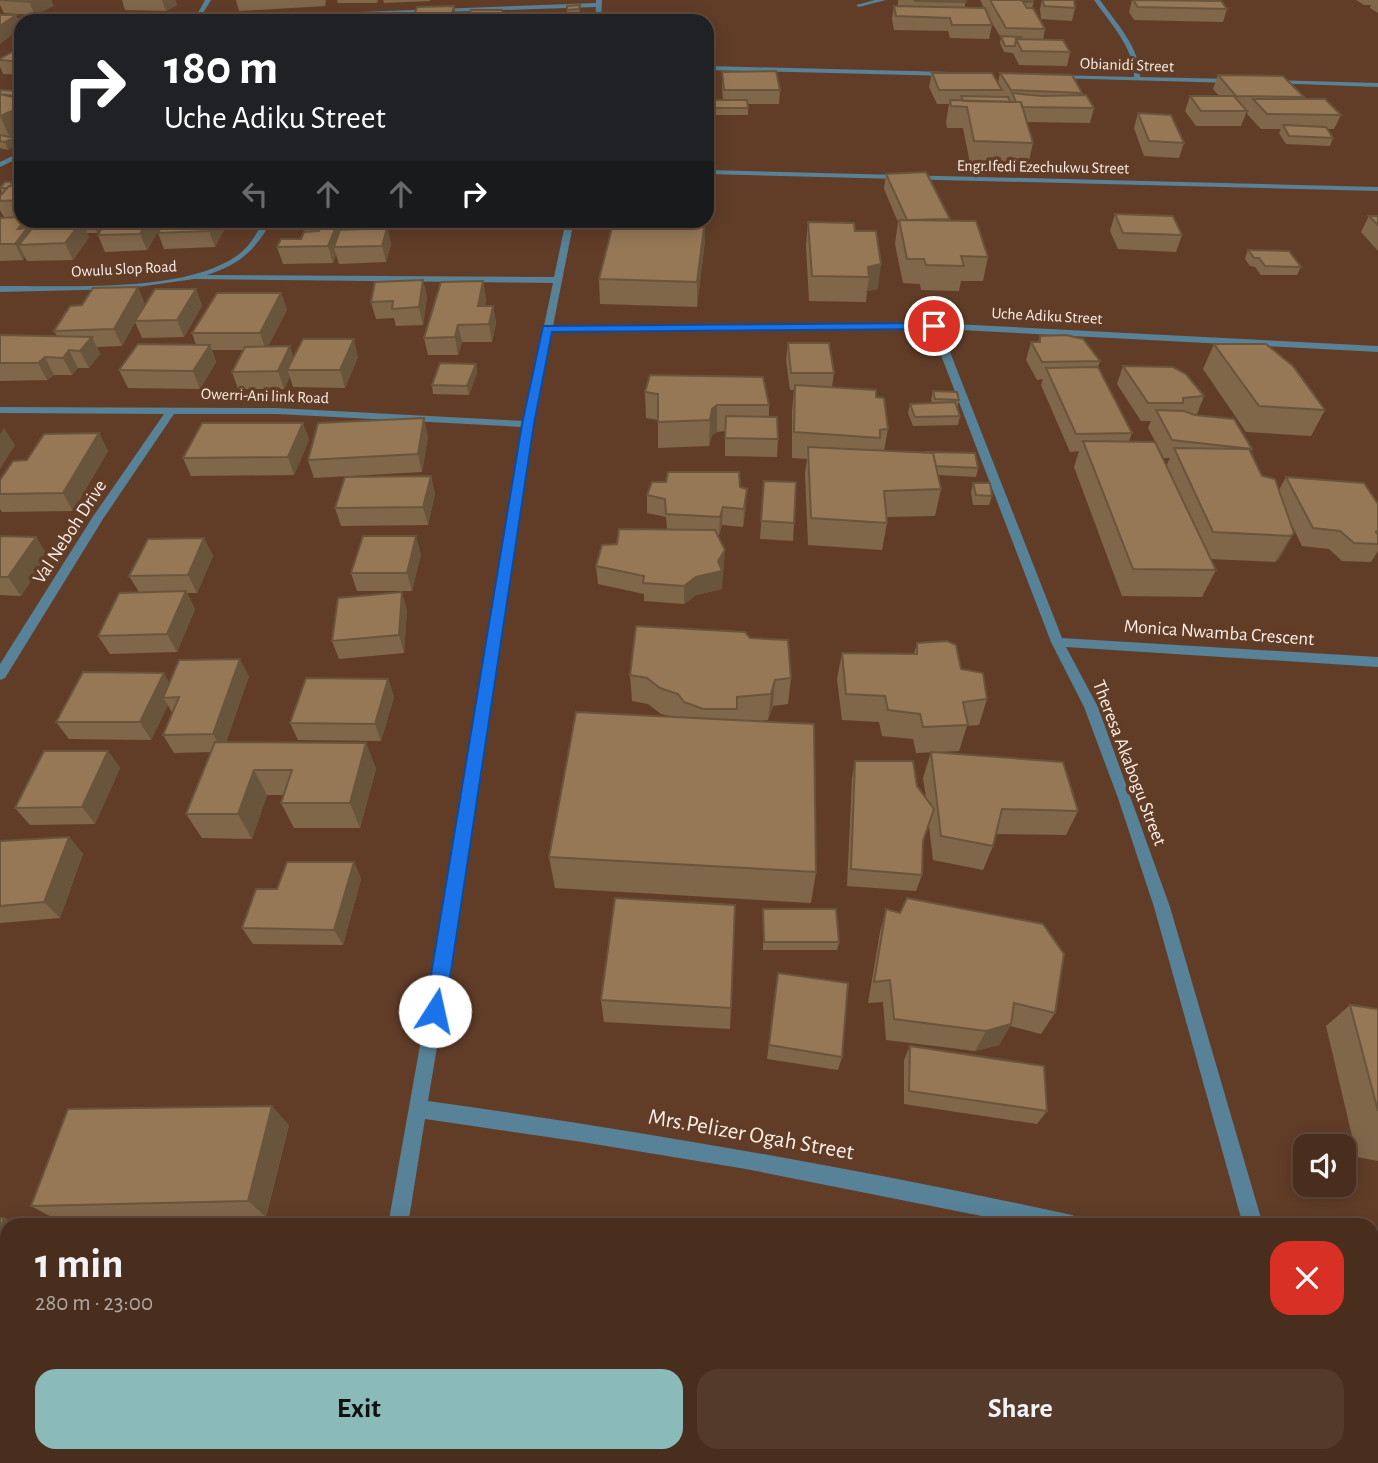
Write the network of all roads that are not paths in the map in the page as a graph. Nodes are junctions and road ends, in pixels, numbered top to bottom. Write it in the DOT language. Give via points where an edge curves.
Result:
graph roads {
  1 [pos="439,0"];
  2 [pos="883,0"];
  3 [pos="1097,0"];
  4 [pos="599,3"];
  5 [pos="859,5"];
  6 [pos="437,10"];
  7 [pos="383,14"];
  8 [pos="714,68"];
  9 [pos="956,74"];
  10 [pos="1040,76"];
  11 [pos="1137,79"];
  12 [pos="1244,82"];
  13 [pos="1258,82"];
  14 [pos="1378,85"];
  15 [pos="714,172"];
  16 [pos="1378,189"];
  17 [pos="263,228"];
  18 [pos="569,228"];
  19 [pos="198,278"];
  20 [pos="559,280"];
  21 [pos="0,289"];
  22 [pos="934,326"];
  23 [pos="547,328"];
  24 [pos="1378,349"];
  25 [pos="172,409"];
  26 [pos="0,410"];
  27 [pos="528,424"];
  28 [pos="1057,642"];
  29 [pos="16,649"];
  30 [pos="0,650"];
  31 [pos="1378,662"];
  32 [pos="0,675"];
  33 [pos="418,1108"];
  34 [pos="399,1218"];
  35 [pos="1042,1218"];
  36 [pos="1251,1218"];
  1 -- 6 [label="street"];
  2 -- 5 [label="street"];
  3 -- 11 [label="street" via="1139,68"];
  4 -- 6 [label="street"];
  6 -- 7 [label="street"];
  8 -- 9 [label="street"];
  10 -- 11 [label="street, Obianidi Street"];
  11 -- 12 [label="street, Obianidi Street"];
  13 -- 14 [label="street"];
  15 -- 16 [label="street, Engr.Ifedi Ezechukwu Street"];
  17 -- 19 [label="street, Owulu Slop Road" via="239,258"];
  18 -- 20 [label="street"];
  19 -- 20 [label="street"];
  19 -- 21 [label="street, Owulu Slop Road"];
  20 -- 23 [label="street"];
  22 -- 23 [label="street, Uche Adiku Street"];
  22 -- 24 [label="street, Uche Adiku Street"];
  22 -- 28 [label="street, Theresa Akabogu Street"];
  23 -- 27 [label="street"];
  25 -- 26 [label="street, Owerri-Ani link Road"];
  25 -- 27 [label="street, Owerri-Ani link Road"];
  25 -- 29 [label="street, Val Neboh Drive"];
  27 -- 33 [label="street"];
  28 -- 31 [label="street, Monica Nwamba Crescent"];
  28 -- 36 [label="street, Theresa Akabogu Street" via="1091,707 1162,907"];
  29 -- 30 [label="street"];
  29 -- 32 [label="street, Val Neboh Drive"];
  33 -- 34 [label="street"];
  33 -- 35 [label="street, Mrs.Pelizer Ogah Street" via="595,1132 904,1186"];
}
